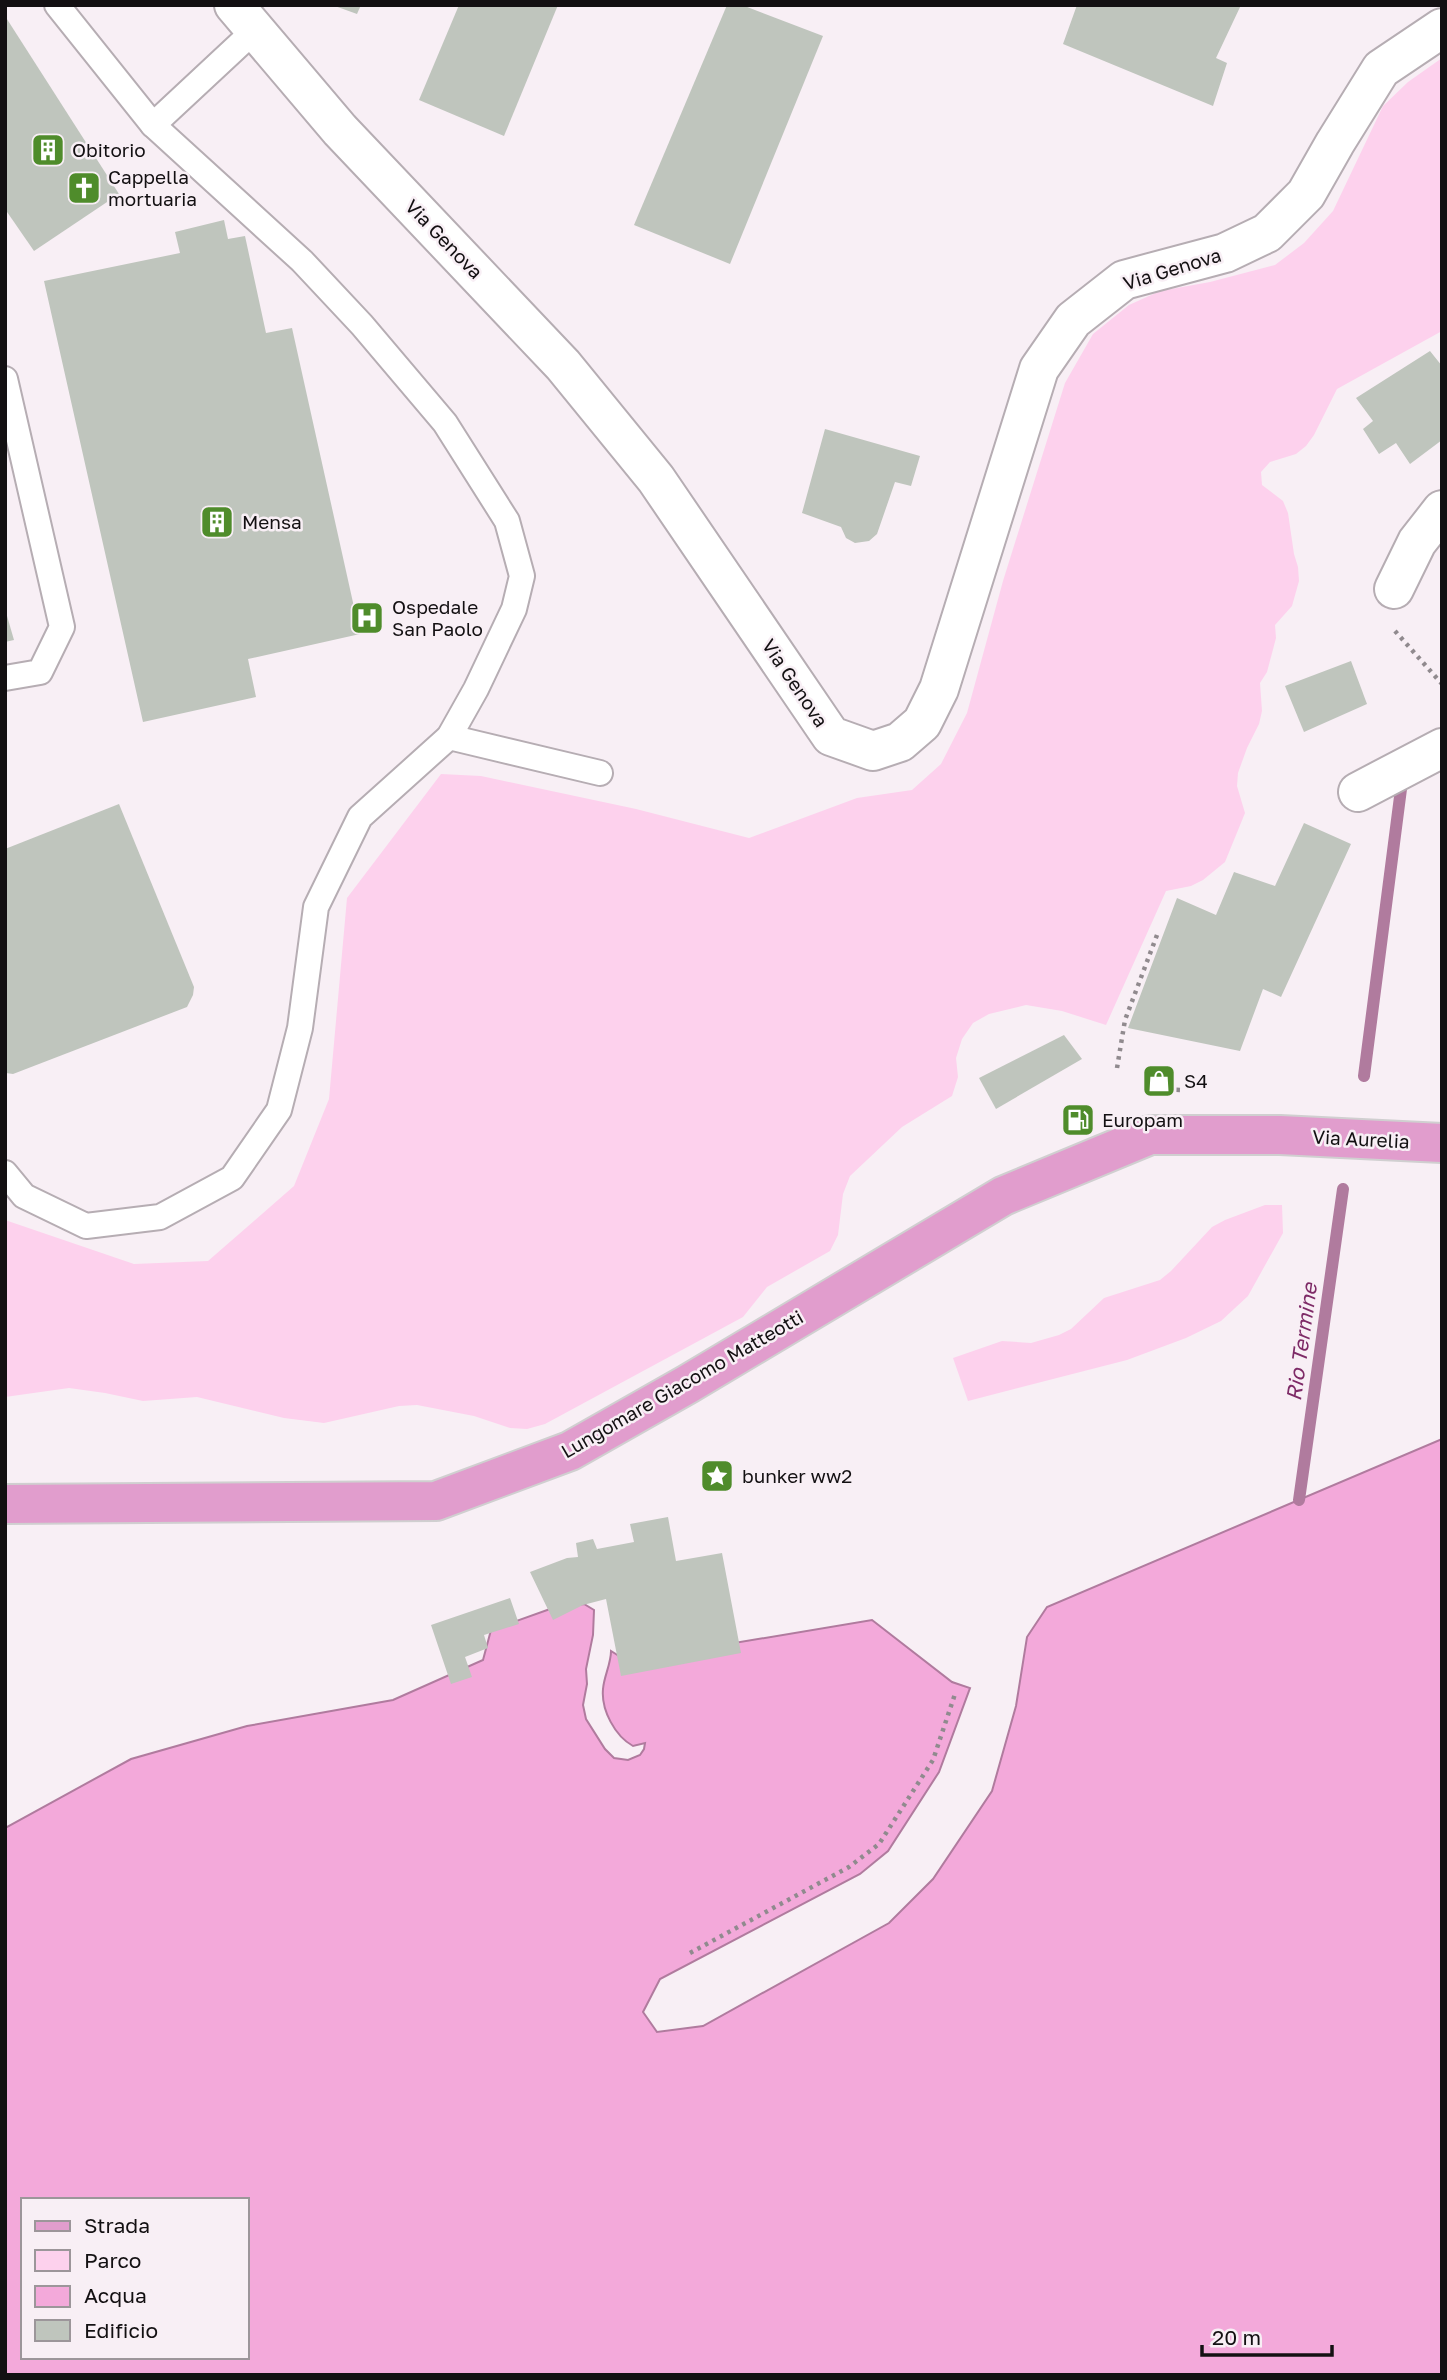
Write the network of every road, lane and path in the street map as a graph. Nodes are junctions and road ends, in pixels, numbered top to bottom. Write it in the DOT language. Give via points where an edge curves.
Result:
graph roads {
  1 [pos="57,5"];
  2 [pos="245,17"];
  3 [pos="1442,27"];
  4 [pos="153,125"];
  5 [pos="5,379"];
  6 [pos="1442,510"];
  7 [pos="1394,589"];
  8 [pos="5,678"];
  9 [pos="1442,684"];
  10 [pos="449,737"];
  11 [pos="1442,747"];
  12 [pos="600,773"];
  13 [pos="1358,792"];
  14 [pos="1157,935"];
  15 [pos="1117,1068"];
  16 [pos="1280,1135"];
  17 [pos="1442,1143"];
  18 [pos="5,1173"];
  19 [pos="5,1504"];
  20 [pos="955,1694"];
  21 [pos="690,1953"];
  1 -- 4 [label="lane"];
  2 -- 3 [label="street, Via Genova" via="340,130 563,365 656,479 831,736 873,751 900,742 922,723 939,689 1039,369 1073,320 1124,280 1225,253 1267,233 1306,194 1381,69"];
  2 -- 4 [label="lane"];
  4 -- 10 [label="lane" via="302,261 362,325 445,423 507,521 522,576 514,609"];
  5 -- 8 [label="lane" via="62,627 40,672"];
  6 -- 7 [label="street" via="1417,541"];
  7 -- 9 [label="path" via="1392,627"];
  10 -- 12 [label="lane"];
  10 -- 18 [label="lane" via="360,817 316,907 300,1028 279,1110 232,1178 160,1217 86,1226 24,1196"];
  11 -- 13 [label="street"];
  14 -- 15 [label="path" via="1125,1020"];
  16 -- 17 [label="main road, Via Aurelia"];
  16 -- 19 [label="main road, Lungomare Giacomo Matteotti" via="1150,1135 1003,1196 570,1451 436,1501"];
  20 -- 21 [label="path" via="933,1760 879,1844 849,1867"];
}
